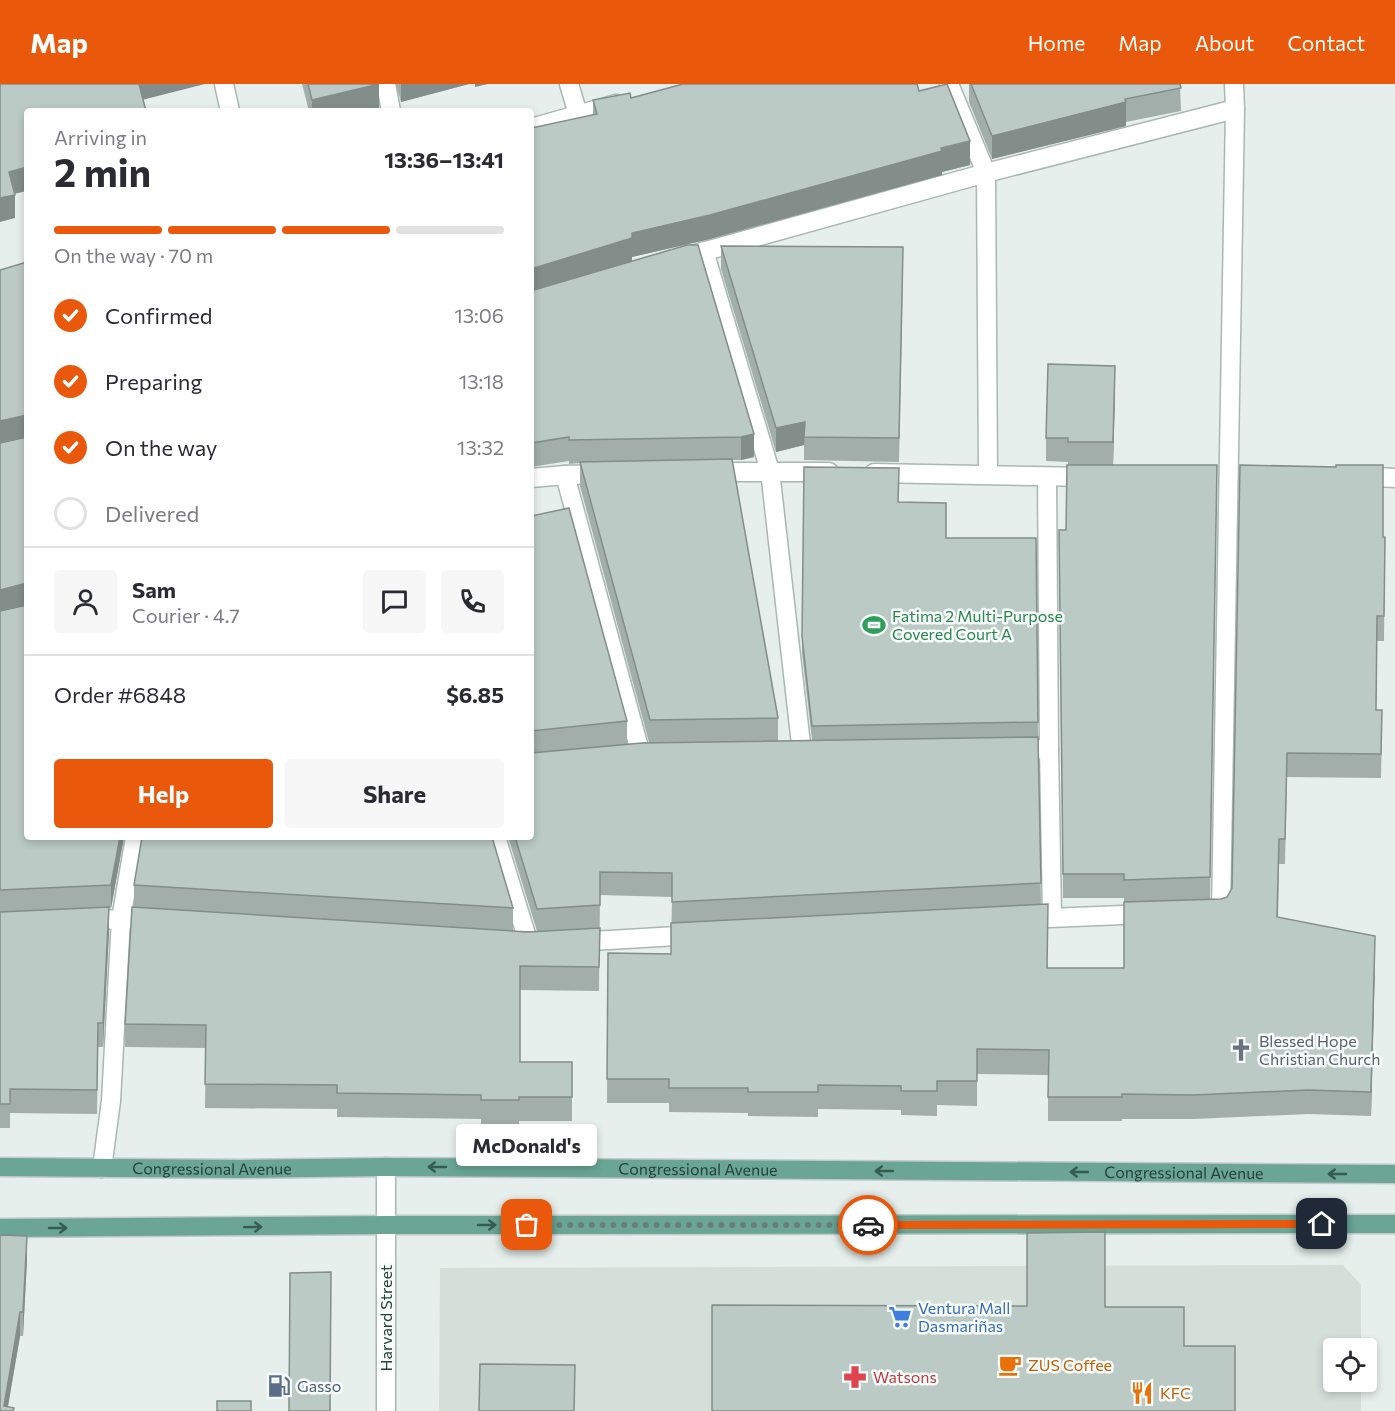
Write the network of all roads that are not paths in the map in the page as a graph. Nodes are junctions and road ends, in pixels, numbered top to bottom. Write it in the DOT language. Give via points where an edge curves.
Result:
graph roads {
  1 [pos="224,84"];
  2 [pos="386,84"];
  3 [pos="569,84"];
  4 [pos="949,84"];
  5 [pos="1234,84"];
  6 [pos="635,99"];
  7 [pos="229,108"];
  8 [pos="390,108"];
  9 [pos="1235,109"];
  10 [pos="578,114"];
  11 [pos="534,127"];
  12 [pos="986,173"];
  13 [pos="704,251"];
  14 [pos="661,264"];
  15 [pos="770,471"];
  16 [pos="690,473"];
  17 [pos="622,474"];
  18 [pos="988,474"];
  19 [pos="565,475"];
  20 [pos="1340,476"];
  21 [pos="1047,477"];
  22 [pos="1104,477"];
  23 [pos="1206,477"];
  24 [pos="1229,477"];
  25 [pos="1251,477"];
  26 [pos="534,478"];
  27 [pos="1395,478"];
  28 [pos="1048,749"];
  29 [pos="1002,750"];
  30 [pos="779,753"];
  31 [pos="641,755"];
  32 [pos="664,755"];
  33 [pos="619,757"];
  34 [pos="134,840"];
  35 [pos="497,840"];
  36 [pos="1198,913"];
  37 [pos="1164,914"];
  38 [pos="1052,917"];
  39 [pos="120,919"];
  40 [pos="1005,920"];
  41 [pos="167,921"];
  42 [pos="66,922"];
  43 [pos="707,935"];
  44 [pos="505,942"];
  45 [pos="540,943"];
  46 [pos="0,1167"];
  47 [pos="386,1167"];
  48 [pos="102,1168"];
  49 [pos="1395,1173"];
  50 [pos="1395,1224"];
  51 [pos="386,1225"];
  52 [pos="0,1228"];
  53 [pos="386,1411"];
  1 -- 7 [label="street"];
  2 -- 8 [label="street"];
  3 -- 10 [label="street"];
  4 -- 12 [label="street"];
  5 -- 9 [label="street"];
  6 -- 10 [label="street"];
  9 -- 12 [label="street"];
  9 -- 24 [label="street"];
  10 -- 11 [label="street"];
  12 -- 13 [label="street"];
  12 -- 18 [label="street"];
  13 -- 14 [label="street"];
  13 -- 15 [label="street"];
  15 -- 16 [label="street"];
  15 -- 18 [label="street"];
  15 -- 30 [label="street" via="811,753"];
  17 -- 19 [label="street"];
  18 -- 21 [label="street"];
  19 -- 26 [label="street"];
  19 -- 31 [label="street"];
  20 -- 27 [label="street"];
  21 -- 22 [label="street"];
  21 -- 28 [label="street"];
  23 -- 24 [label="street"];
  24 -- 25 [label="street"];
  24 -- 36 [label="street" via="1221,912"];
  28 -- 29 [label="street"];
  28 -- 38 [label="street"];
  31 -- 32 [label="street"];
  31 -- 33 [label="street"];
  34 -- 39 [label="street"];
  35 -- 45 [label="street"];
  37 -- 38 [label="street"];
  38 -- 40 [label="street"];
  39 -- 41 [label="street"];
  39 -- 42 [label="street"];
  39 -- 48 [label="street" via="111,1101"];
  43 -- 45 [label="street"];
  44 -- 45 [label="street"];
  46 -- 48 [label="main road, Congressional Avenue"];
  47 -- 48 [label="main road, Congressional Avenue"];
  49 -- 47 [label="main road, Congressional Avenue, one-way"];
  47 -- 51 [label="street, Harvard Street"];
  51 -- 50 [label="main road, one-way"];
  52 -- 51 [label="main road, one-way"];
  51 -- 53 [label="street, Harvard Street"];
}
